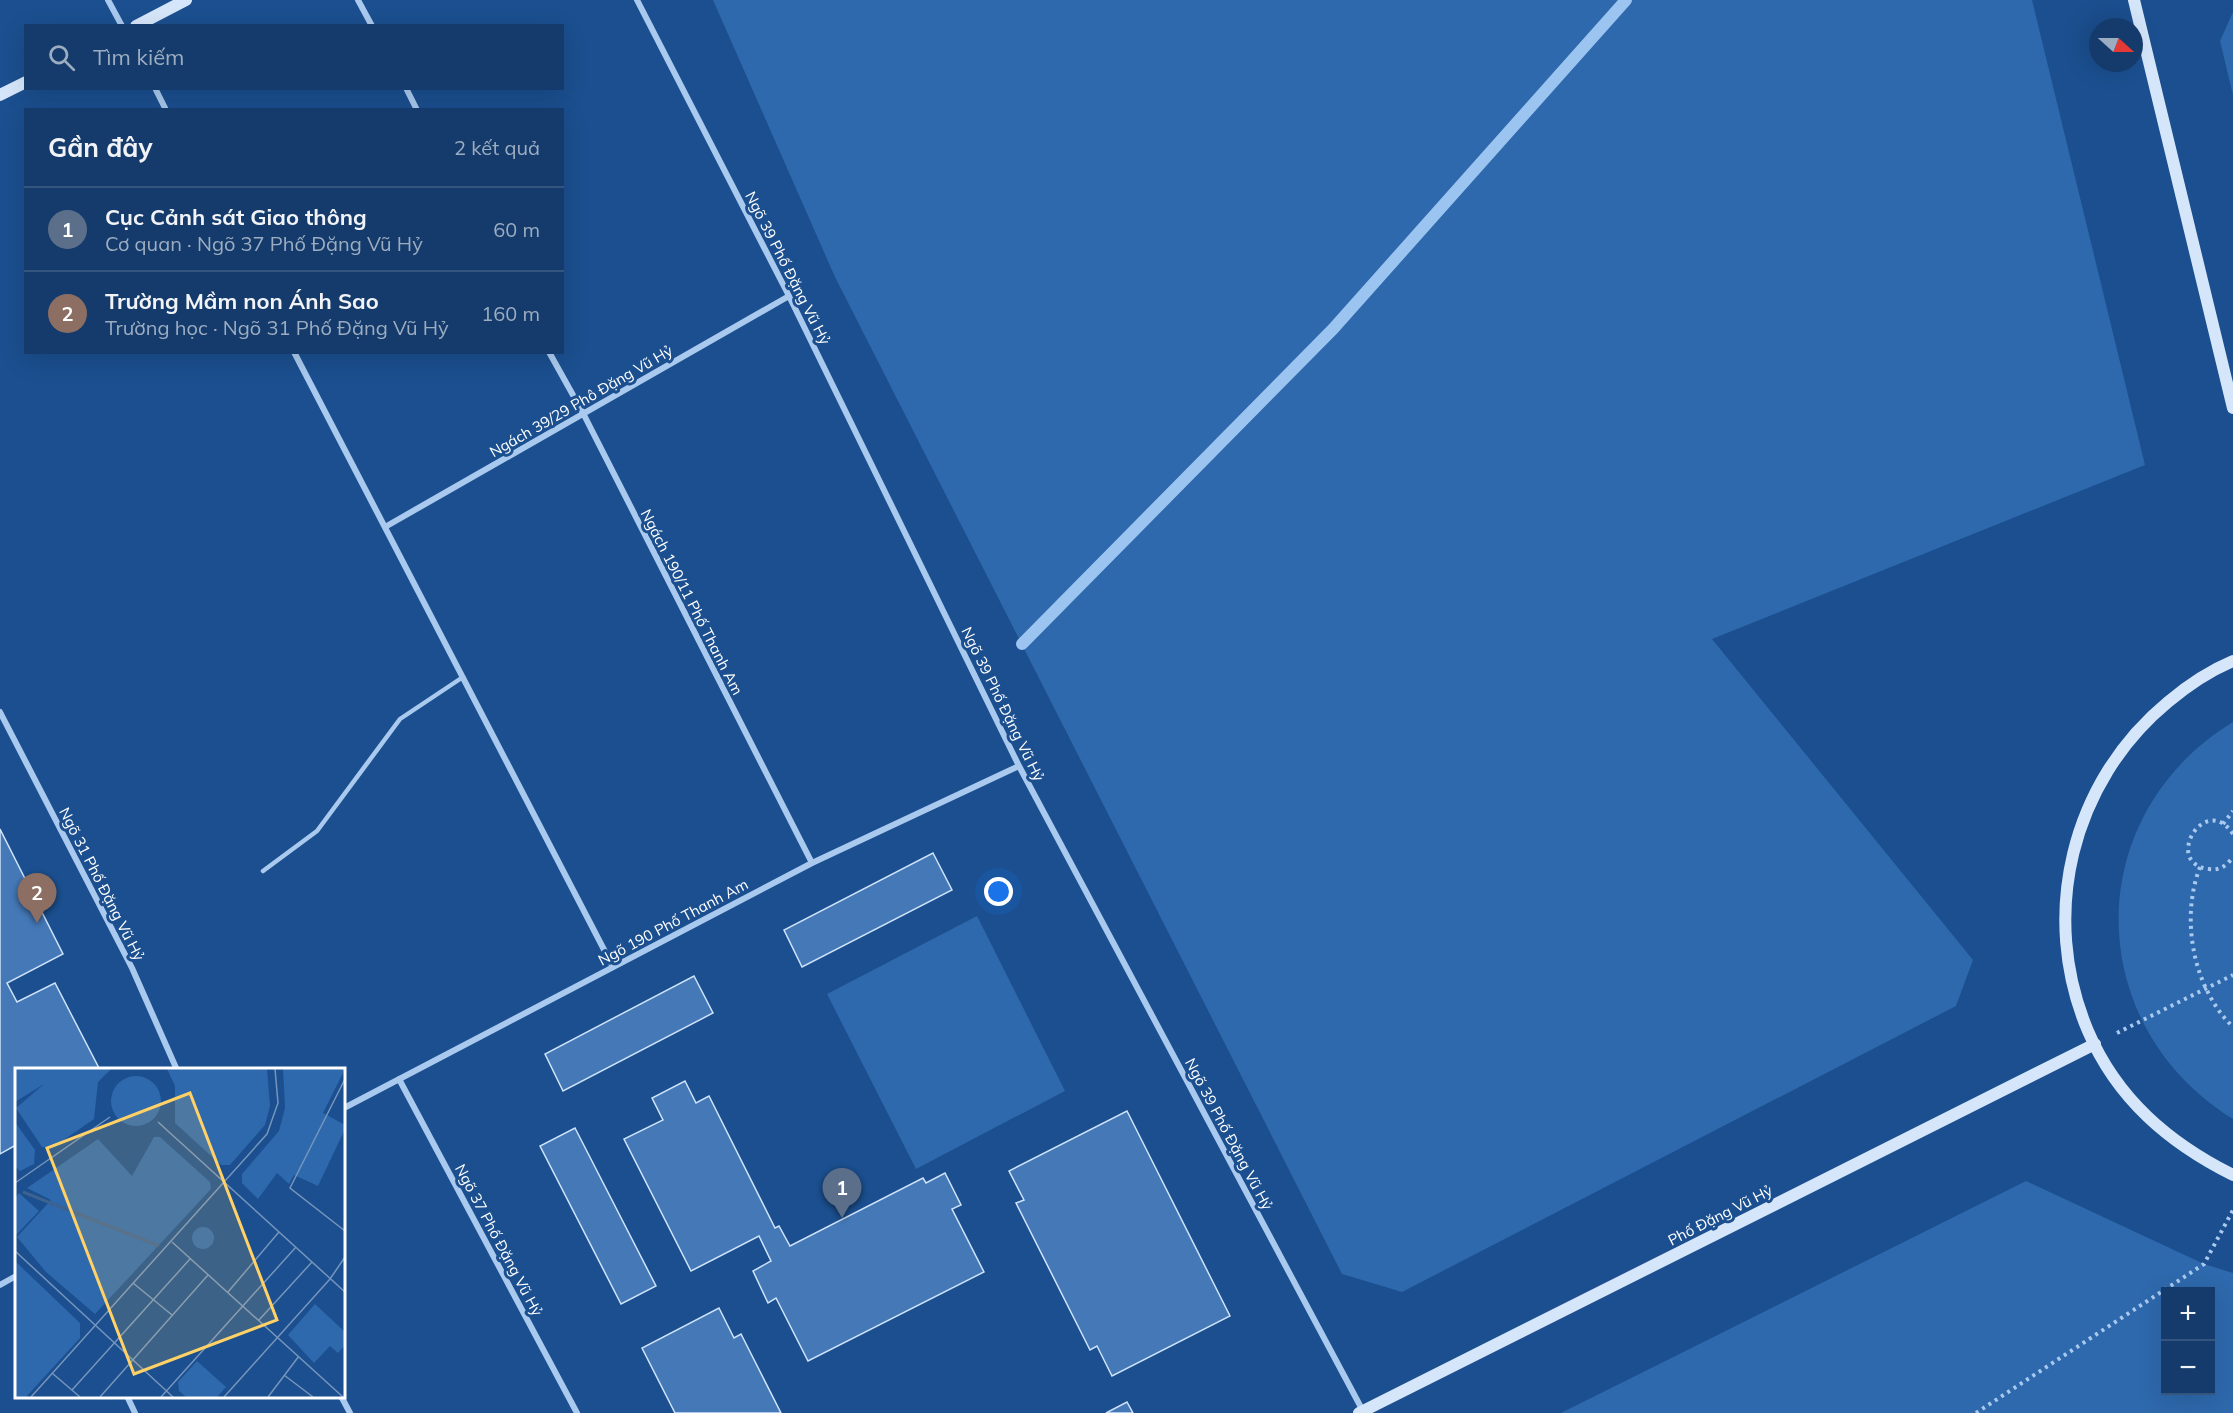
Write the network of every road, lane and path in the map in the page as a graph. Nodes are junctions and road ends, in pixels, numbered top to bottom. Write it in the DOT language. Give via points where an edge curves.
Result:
graph roads {
  1 [pos="108,0"];
  2 [pos="186,0"];
  3 [pos="358,0"];
  4 [pos="637,0"];
  5 [pos="2134,0"];
  6 [pos="121,24"];
  7 [pos="140,24"];
  8 [pos="371,24"];
  9 [pos="24,83"];
  10 [pos="156,90"];
  11 [pos="407,90"];
  12 [pos="0,95"];
  13 [pos="165,108"];
  14 [pos="416,108"];
  15 [pos="789,296"];
  16 [pos="295,354"];
  17 [pos="550,354"];
  18 [pos="2233,408"];
  19 [pos="582,414"];
  20 [pos="385,527"];
  21 [pos="2233,662"];
  22 [pos="463,677"];
  23 [pos="0,712"];
  24 [pos="1019,766"];
  25 [pos="2233,811"];
  26 [pos="2223,824"];
  27 [pos="2233,834"];
  28 [pos="2233,857"];
  29 [pos="812,863"];
  30 [pos="2200,867"];
  31 [pos="263,871"];
  32 [pos="613,967"];
  33 [pos="2233,975"];
  34 [pos="2207,988"];
  35 [pos="2233,1028"];
  36 [pos="2095,1044"];
  37 [pos="176,1068"];
  38 [pos="399,1079"];
  39 [pos="345,1107"];
  40 [pos="2233,1175"];
  41 [pos="2233,1210"];
  42 [pos="15,1277"];
  43 [pos="0,1285"];
  44 [pos="128,1398"];
  45 [pos="342,1398"];
  46 [pos="1362,1412"];
  47 [pos="135,1413"];
  48 [pos="350,1413"];
  49 [pos="577,1413"];
  50 [pos="1976,1413"];
  1 -- 6 [label="street"];
  2 -- 7 [label="main road"];
  3 -- 8 [label="street"];
  4 -- 15 [label="street, Ngõ 39 Phố Đặng Vũ Hỷ"];
  5 -- 18 [label="main road"];
  9 -- 12 [label="main road"];
  10 -- 13 [label="street"];
  11 -- 14 [label="street"];
  15 -- 19 [label="street, Ngách 39/29 Phô Đặng Vũ Hỷ"];
  15 -- 24 [label="street, Ngõ 39 Phố Đặng Vũ Hỷ"];
  16 -- 20 [label="street"];
  17 -- 19 [label="street, Ngách 190/11 Phố Thanh Am"];
  19 -- 20 [label="street, Ngách 39/29 Phô Đặng Vũ Hỷ"];
  19 -- 29 [label="street, Ngách 190/11 Phố Thanh Am"];
  20 -- 22 [label="street"];
  21 -- 36 [label="main road" via="2184,688 2151,716 2116,756 2082,822 2070,864 2065,906 2066,949 2074,991"];
  22 -- 31 [label="lane" via="400,719 317,831"];
  22 -- 32 [label="street"];
  23 -- 37 [label="street, Ngõ 31 Phố Đặng Vũ Hỷ" via="132,968"];
  24 -- 29 [label="street, Ngõ 190 Phố Thanh Am"];
  24 -- 46 [label="street, Ngõ 39 Phố Đặng Vũ Hỷ"];
  25 -- 26 [label="path"];
  26 -- 27 [label="path"];
  26 -- 30 [label="path" via="2208,821 2191,834 2188,849"];
  28 -- 30 [label="path" via="2223,868"];
  29 -- 32 [label="street, Ngõ 190 Phố Thanh Am"];
  30 -- 34 [label="path" via="2191,927"];
  32 -- 38 [label="street, Ngõ 190 Phố Thanh Am"];
  33 -- 34 [label="path"];
  34 -- 35 [label="path"];
  34 -- 36 [label="path"];
  36 -- 40 [label="main road" via="2134,1103 2164,1133 2199,1158"];
  36 -- 46 [label="main road, Phố Đặng Vũ Hỷ"];
  38 -- 39 [label="street, Ngõ 190 Phố Thanh Am"];
  38 -- 49 [label="street, Ngõ 37 Phố Đặng Vũ Hỷ"];
  41 -- 50 [label="path" via="2204,1264"];
  42 -- 43 [label="street"];
  44 -- 47 [label="street"];
  45 -- 48 [label="street"];
}
